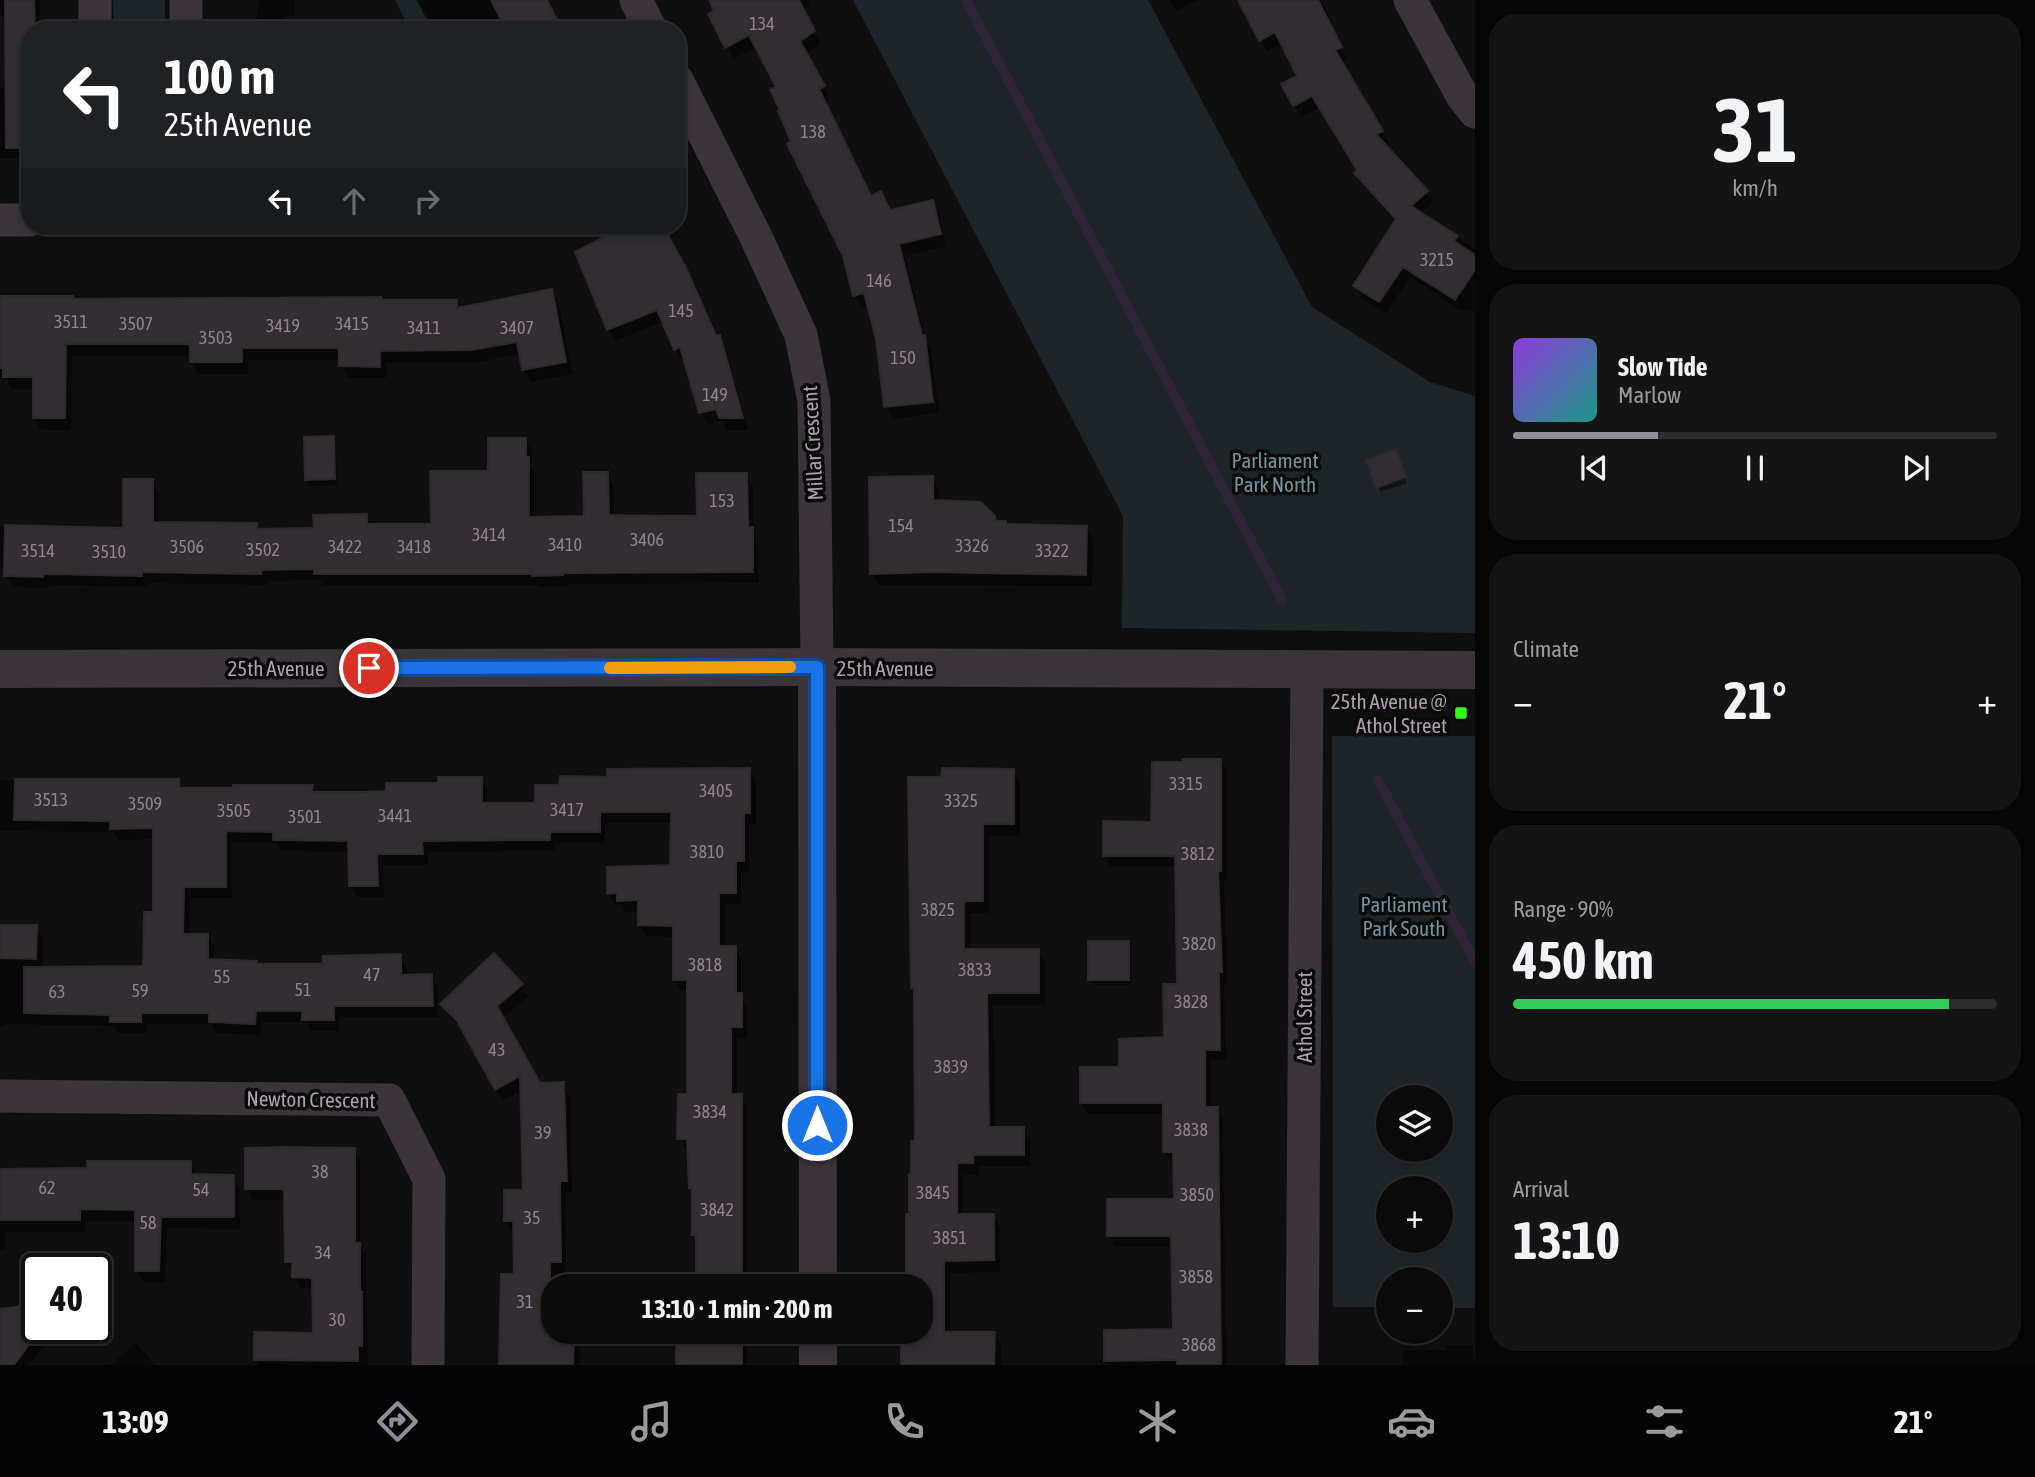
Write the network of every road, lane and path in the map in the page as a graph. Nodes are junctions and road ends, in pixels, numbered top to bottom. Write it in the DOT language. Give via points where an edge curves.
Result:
graph roads {
  1 [pos="95,0"];
  2 [pos="186,0"];
  3 [pos="636,0"];
  4 [pos="1410,0"];
  5 [pos="95,21"];
  6 [pos="186,21"];
  7 [pos="646,21"];
  8 [pos="1475,112"];
  9 [pos="686,116"];
  10 [pos="0,220"];
  11 [pos="21,220"];
  12 [pos="817,667"];
  13 [pos="0,669"];
  14 [pos="1307,669"];
  15 [pos="1475,670"];
  16 [pos="0,1096"];
  17 [pos="818,1274"];
  18 [pos="818,1344"];
  19 [pos="428,1365"];
  20 [pos="818,1365"];
  21 [pos="1302,1365"];
  1 -- 5 [label="street"];
  2 -- 6 [label="street"];
  3 -- 7 [label="street"];
  4 -- 8 [label="street"];
  9 -- 12 [label="street, Millar Crescent" via="756,237 801,335 814,401"];
  10 -- 11 [label="street"];
  12 -- 13 [label="street, 25th Avenue"];
  12 -- 14 [label="street, 25th Avenue"];
  12 -- 17 [label="street"];
  14 -- 15 [label="street, 25th Avenue"];
  14 -- 21 [label="street, Athol Street"];
  16 -- 19 [label="street, Newton Crescent" via="389,1100 429,1178"];
  18 -- 20 [label="street"];
}
